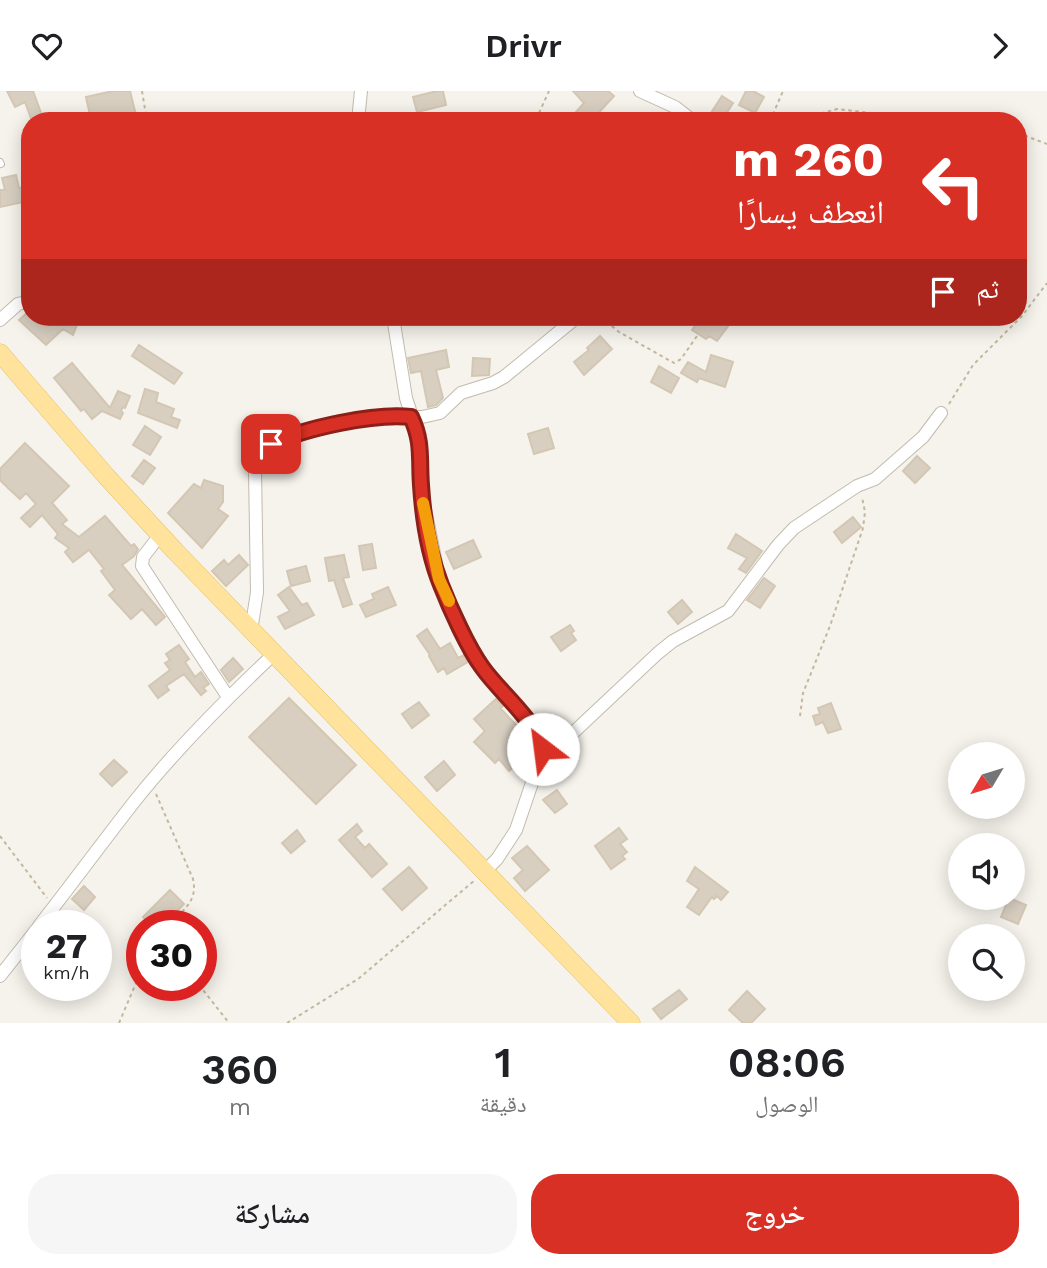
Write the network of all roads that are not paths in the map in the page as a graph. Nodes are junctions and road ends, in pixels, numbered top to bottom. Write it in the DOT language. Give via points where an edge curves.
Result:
graph roads {
  1 [pos="361,91"];
  2 [pos="640,91"];
  3 [pos="359,112"];
  4 [pos="681,112"];
  5 [pos="21,303"];
  6 [pos="0,320"];
  7 [pos="395,326"];
  8 [pos="566,326"];
  9 [pos="0,353"];
  10 [pos="941,413"];
  11 [pos="411,417"];
  12 [pos="160,535"];
  13 [pos="251,631"];
  14 [pos="274,654"];
  15 [pos="228,697"];
  16 [pos="543,761"];
  17 [pos="484,872"];
  18 [pos="52,910"];
  19 [pos="21,949"];
  20 [pos="0,976"];
  21 [pos="631,1023"];
  1 -- 3 [label="street"];
  2 -- 4 [label="street"];
  5 -- 6 [label="street"];
  7 -- 11 [label="street"];
  8 -- 11 [label="street" via="505,377 461,393 440,412"];
  9 -- 12 [label="main road"];
  10 -- 16 [label="street" via="923,437 875,479 794,528 728,611 658,653"];
  11 -- 13 [label="street" via="331,426 280,439 263,450 255,470 257,591"];
  11 -- 16 [label="street" via="420,441 421,489 443,589 482,667 540,740"];
  12 -- 13 [label="main road"];
  12 -- 15 [label="street" via="143,557 142,566"];
  13 -- 14 [label="main road"];
  14 -- 15 [label="street"];
  14 -- 17 [label="main road"];
  15 -- 18 [label="street" via="151,781"];
  16 -- 17 [label="street" via="516,829"];
  17 -- 21 [label="main road"];
  19 -- 20 [label="street"];
}
